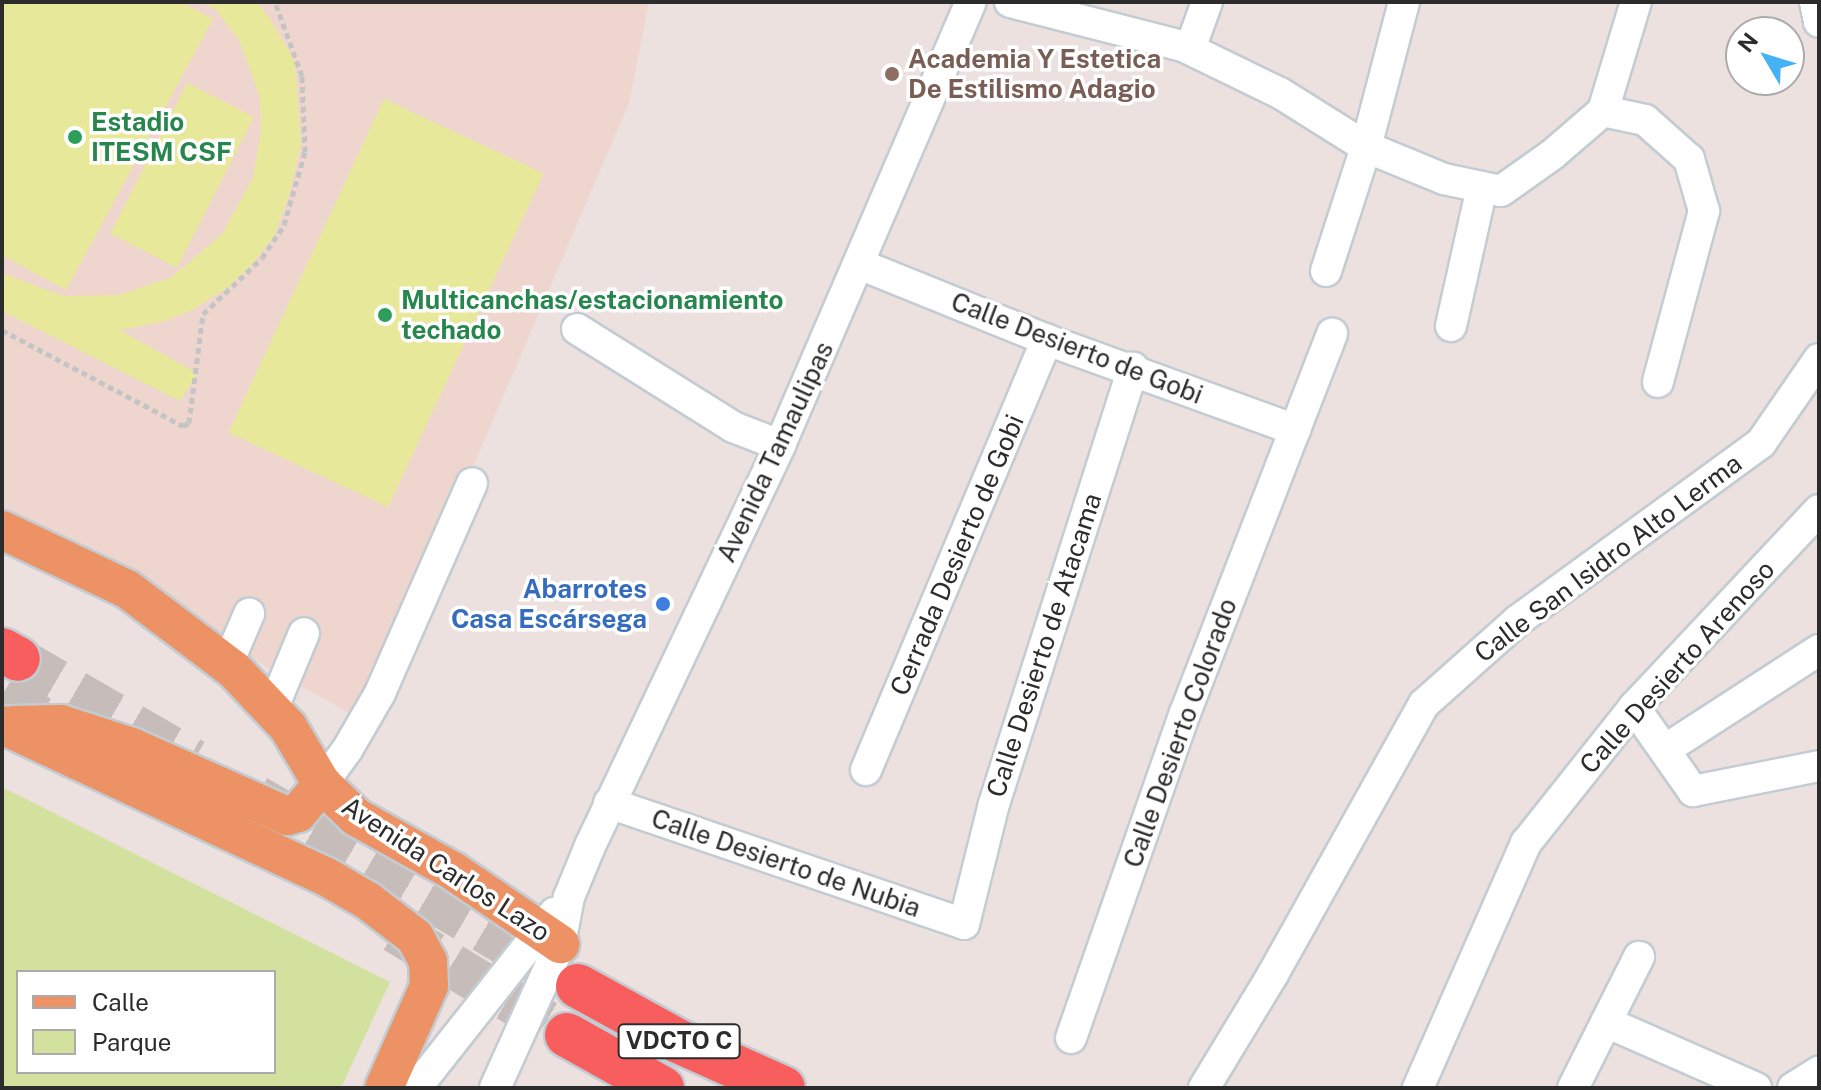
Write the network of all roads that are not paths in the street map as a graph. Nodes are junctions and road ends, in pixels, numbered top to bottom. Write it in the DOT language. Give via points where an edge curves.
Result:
graph roads {
  1 [pos="971,2"];
  2 [pos="1010,2"];
  3 [pos="1207,2"];
  4 [pos="1404,2"];
  5 [pos="1636,2"];
  6 [pos="1815,2"];
  7 [pos="1819,22"];
  8 [pos="1190,49"];
  9 [pos="1603,111"];
  10 [pos="1366,147"];
  11 [pos="1482,187"];
  12 [pos="859,264"];
  13 [pos="1326,271"];
  14 [pos="1451,326"];
  15 [pos="577,329"];
  16 [pos="1332,334"];
  17 [pos="1047,340"];
  18 [pos="1819,359"];
  19 [pos="1133,368"];
  20 [pos="1658,382"];
  21 [pos="1295,430"];
  22 [pos="780,445"];
  23 [pos="472,483"];
  24 [pos="1819,510"];
  25 [pos="2,530"];
  26 [pos="249,614"];
  27 [pos="304,633"];
  28 [pos="1819,650"];
  29 [pos="227,665"];
  30 [pos="1634,707"];
  31 [pos="272,710"];
  32 [pos="2,726"];
  33 [pos="1666,749"];
  34 [pos="1819,766"];
  35 [pos="866,770"];
  36 [pos="322,784"];
  37 [pos="609,803"];
  38 [pos="964,924"];
  39 [pos="549,937"];
  40 [pos="1639,957"];
  41 [pos="578,986"];
  42 [pos="1606,1022"];
  43 [pos="567,1035"];
  44 [pos="1071,1038"];
  45 [pos="1819,1072"];
  46 [pos="384,1088"];
  47 [pos="416,1088"];
  48 [pos="495,1088"];
  49 [pos="662,1088"];
  50 [pos="783,1088"];
  51 [pos="1204,1088"];
  52 [pos="1418,1088"];
  53 [pos="1573,1088"];
  54 [pos="1756,1088"];
  55 [pos="1793,1088"];
  1 -- 12 [label="street, Avenida Tamaulipas"];
  2 -- 8 [label="street"];
  3 -- 8 [label="street"];
  4 -- 10 [label="street"];
  5 -- 9 [label="street"];
  6 -- 7 [label="street"];
  8 -- 10 [label="street" via="1280,93"];
  9 -- 11 [label="street" via="1501,191"];
  9 -- 20 [label="street" via="1645,120 1689,159 1704,211"];
  10 -- 11 [label="street" via="1444,179"];
  10 -- 13 [label="street"];
  11 -- 14 [label="street"];
  12 -- 17 [label="street, Calle Desierto de Gobi"];
  12 -- 22 [label="street, Avenida Tamaulipas"];
  15 -- 22 [label="street" via="733,427"];
  16 -- 21 [label="street, Calle Desierto Colorado"];
  17 -- 19 [label="street, Calle Desierto de Gobi"];
  17 -- 35 [label="street, Cerrada Desierto de Gobi"];
  18 -- 51 [label="street, Calle San Isidro Alto Lerma" via="1761,443 1517,621 1424,704"];
  19 -- 21 [label="street, Calle Desierto de Gobi"];
  19 -- 38 [label="street, Calle Desierto de Atacama" via="994,804"];
  21 -- 44 [label="street, Calle Desierto Colorado" via="1185,713"];
  22 -- 37 [label="street, Avenida Tamaulipas"];
  23 -- 36 [label="street" via="380,693"];
  24 -- 30 [label="street, Calle Desierto Arenoso"];
  25 -- 29 [label="main road, Avenida Carlos Lazo" via="127,589"];
  26 -- 29 [label="street"];
  27 -- 31 [label="street"];
  28 -- 33 [label="street"];
  29 -- 31 [label="main road, Avenida Carlos Lazo"];
  30 -- 33 [label="street"];
  30 -- 52 [label="street, Calle Desierto Arenoso" via="1526,843"];
  31 -- 36 [label="main road, Avenida Carlos Lazo"];
  32 -- 36 [label="main road" via="61,724 132,747 287,816 298,813"];
  32 -- 46 [label="main road" via="325,876 415,937 428,961 429,986"];
  33 -- 34 [label="street" via="1693,791"];
  36 -- 39 [label="main road, Avenida Carlos Lazo" via="356,817 453,871"];
  37 -- 38 [label="street, Calle Desierto de Nubia"];
  37 -- 39 [label="street, Avenida Tamaulipas"];
  39 -- 47 [label="street, Avenida Tamaulipas"];
  39 -- 48 [label="street, Avenida Tamaulipas"];
  40 -- 42 [label="street"];
  41 -- 50 [label="highway, VDCTO C" via="678,1041"];
  42 -- 53 [label="street"];
  42 -- 54 [label="street"];
  43 -- 49 [label="highway, VDCTO C"];
  45 -- 55 [label="street"];
}
